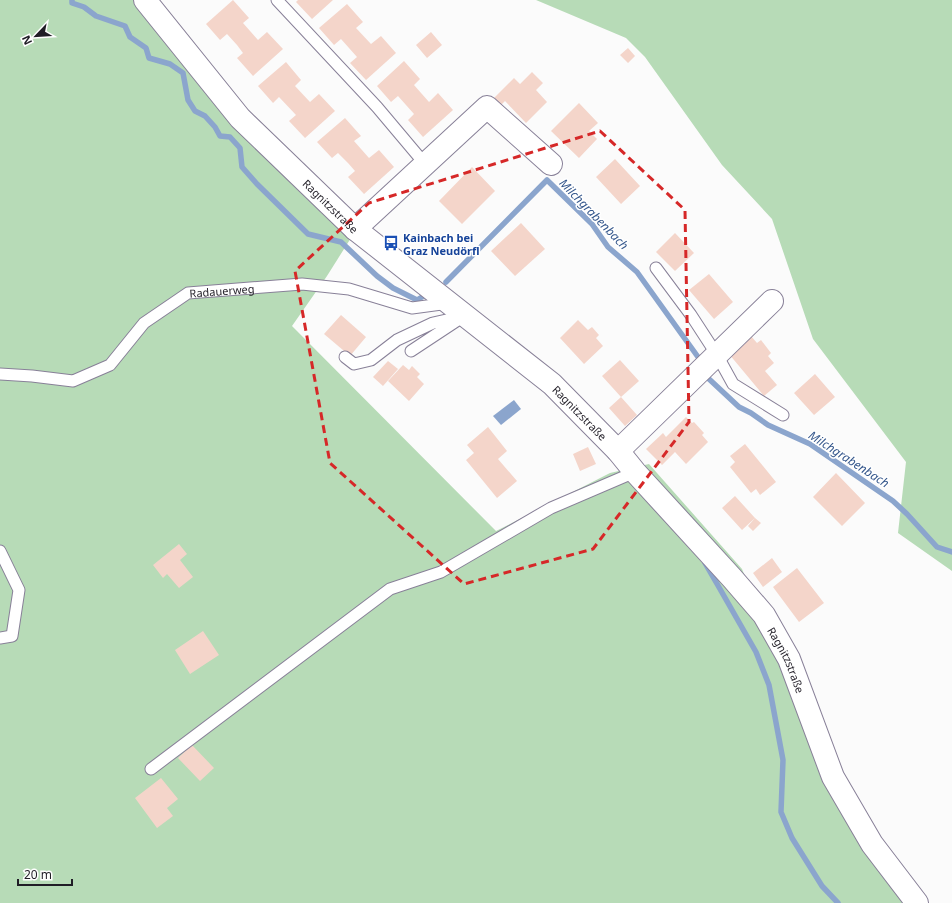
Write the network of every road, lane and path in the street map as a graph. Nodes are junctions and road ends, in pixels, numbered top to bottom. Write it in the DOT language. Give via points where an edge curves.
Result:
graph roads {
  1 [pos="145,0"];
  2 [pos="276,0"];
  3 [pos="425,164"];
  4 [pos="551,164"];
  5 [pos="355,229"];
  6 [pos="656,268"];
  7 [pos="772,301"];
  8 [pos="456,309"];
  9 [pos="411,351"];
  10 [pos="717,355"];
  11 [pos="345,357"];
  12 [pos="0,374"];
  13 [pos="783,416"];
  14 [pos="618,451"];
  15 [pos="635,472"];
  16 [pos="0,550"];
  17 [pos="0,638"];
  18 [pos="151,769"];
  19 [pos="917,903"];
  1 -- 5 [label="main road, Ragnitzstraße" via="240,118"];
  2 -- 3 [label="lane" via="378,107"];
  3 -- 4 [label="main road" via="487,107"];
  3 -- 5 [label="main road"];
  5 -- 8 [label="main road, Ragnitzstraße"];
  6 -- 10 [label="lane"];
  7 -- 10 [label="main road"];
  8 -- 9 [label="lane"];
  8 -- 11 [label="lane" via="397,340 371,360 354,364"];
  8 -- 12 [label="lane, Radauerweg" via="412,308 349,289 302,284 188,293 144,324 110,365 104,368 73,381"];
  8 -- 14 [label="main road, Ragnitzstraße" via="552,384"];
  10 -- 13 [label="lane" via="733,384"];
  10 -- 14 [label="main road"];
  14 -- 15 [label="main road, Ragnitzstraße"];
  15 -- 18 [label="lane" via="551,508 441,572 390,589"];
  15 -- 19 [label="main road, Ragnitzstraße" via="764,614 789,659 833,777 872,844"];
  16 -- 17 [label="lane" via="19,590 12,636"];
}
